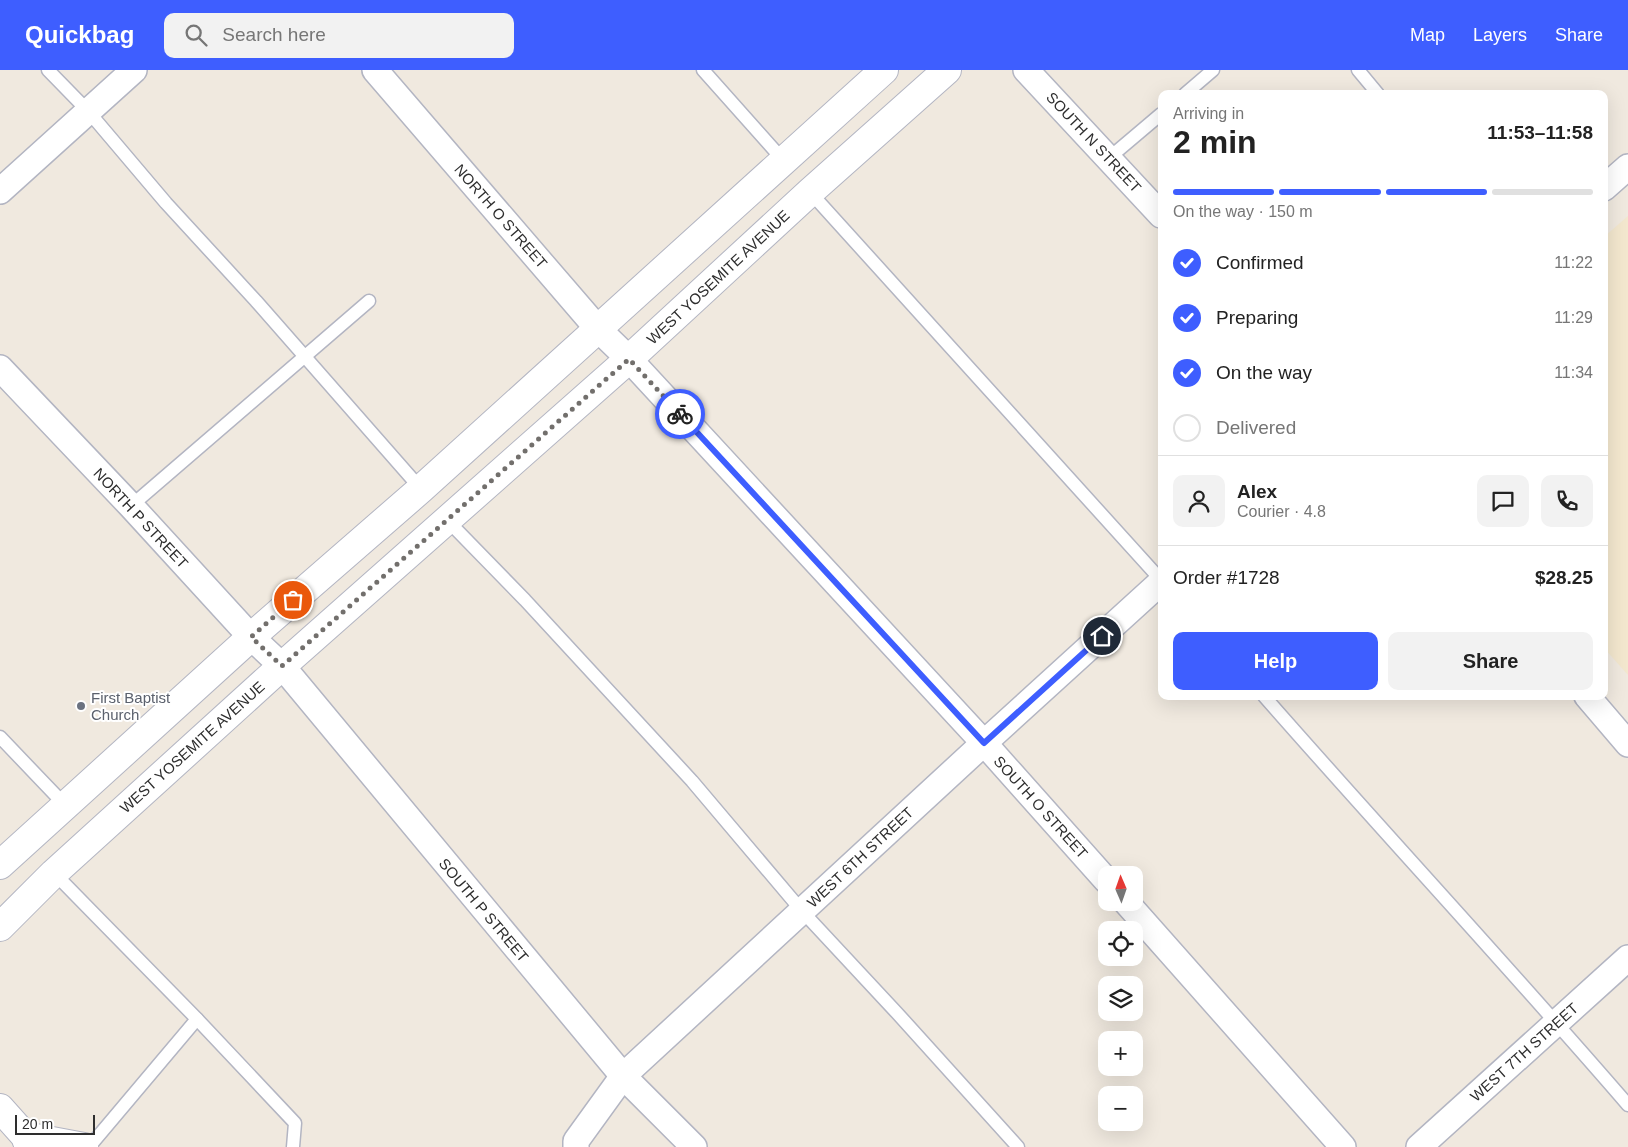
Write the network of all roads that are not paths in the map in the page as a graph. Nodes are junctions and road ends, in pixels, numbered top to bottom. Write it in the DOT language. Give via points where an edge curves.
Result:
graph roads {
  1 [pos="48,70"];
  2 [pos="134,70"];
  3 [pos="375,70"];
  4 [pos="703,70"];
  5 [pos="884,70"];
  6 [pos="947,70"];
  7 [pos="1026,70"];
  8 [pos="1213,70"];
  9 [pos="1358,70"];
  10 [pos="1190,90"];
  11 [pos="1375,90"];
  12 [pos="88,111"];
  13 [pos="1158,117"];
  14 [pos="1109,158"];
  15 [pos="784,161"];
  16 [pos="1628,167"];
  17 [pos="1608,184"];
  18 [pos="0,191"];
  19 [pos="810,192"];
  20 [pos="1158,211"];
  21 [pos="369,301"];
  22 [pos="598,329"];
  23 [pos="304,356"];
  24 [pos="629,359"];
  25 [pos="0,368"];
  26 [pos="421,489"];
  27 [pos="131,506"];
  28 [pos="448,521"];
  29 [pos="1158,578"];
  30 [pos="1158,584"];
  31 [pos="251,637"];
  32 [pos="282,666"];
  33 [pos="1268,700"];
  34 [pos="1590,700"];
  35 [pos="0,736"];
  36 [pos="984,743"];
  37 [pos="1628,744"];
  38 [pos="65,805"];
  39 [pos="0,865"];
  40 [pos="1098,871"];
  41 [pos="54,873"];
  42 [pos="802,911"];
  43 [pos="1134,911"];
  44 [pos="0,927"];
  45 [pos="1628,958"];
  46 [pos="197,1019"];
  47 [pos="1557,1022"];
  48 [pos="623,1076"];
  49 [pos="1628,1105"];
  50 [pos="0,1108"];
  51 [pos="27,1142"];
  52 [pos="84,1147"];
  53 [pos="89,1147"];
  54 [pos="293,1147"];
  55 [pos="576,1147"];
  56 [pos="694,1147"];
  57 [pos="1018,1147"];
  58 [pos="1343,1147"];
  59 [pos="1419,1147"];
  1 -- 12 [label="lane"];
  2 -- 12 [label="street"];
  3 -- 22 [label="street, NORTH O STREET"];
  4 -- 15 [label="lane"];
  5 -- 15 [label="main road"];
  6 -- 19 [label="main road, WEST YOSEMITE AVENUE"];
  7 -- 14 [label="street, SOUTH N STREET"];
  8 -- 10 [label="lane"];
  9 -- 11 [label="lane"];
  12 -- 18 [label="street"];
  12 -- 23 [label="lane"];
  13 -- 14 [label="lane"];
  14 -- 20 [label="street, SOUTH N STREET"];
  15 -- 22 [label="main road"];
  16 -- 17 [label="street"];
  19 -- 24 [label="main road, WEST YOSEMITE AVENUE"];
  19 -- 29 [label="lane"];
  21 -- 23 [label="lane"];
  22 -- 24 [label="street, NORTH O STREET"];
  22 -- 26 [label="main road"];
  23 -- 26 [label="lane"];
  23 -- 27 [label="lane"];
  24 -- 28 [label="main road, WEST YOSEMITE AVENUE"];
  24 -- 36 [label="street, SOUTH O STREET"];
  25 -- 27 [label="street, NORTH P STREET"];
  26 -- 31 [label="main road"];
  27 -- 31 [label="street, NORTH P STREET"];
  28 -- 32 [label="main road, WEST YOSEMITE AVENUE"];
  28 -- 42 [label="lane" via="692,781"];
  30 -- 36 [label="street, WEST 6TH STREET"];
  31 -- 32 [label="street, NORTH P STREET"];
  31 -- 38 [label="main road"];
  32 -- 41 [label="main road, WEST YOSEMITE AVENUE"];
  32 -- 48 [label="street, SOUTH P STREET"];
  33 -- 47 [label="lane"];
  34 -- 37 [label="street"];
  35 -- 38 [label="lane"];
  36 -- 40 [label="street, SOUTH O STREET"];
  36 -- 42 [label="street, WEST 6TH STREET"];
  38 -- 39 [label="main road"];
  41 -- 44 [label="main road, WEST YOSEMITE AVENUE"];
  41 -- 46 [label="lane"];
  42 -- 48 [label="street, WEST 6TH STREET"];
  42 -- 57 [label="lane"];
  43 -- 58 [label="street"];
  45 -- 47 [label="street, WEST 7TH STREET"];
  46 -- 53 [label="lane"];
  46 -- 54 [label="lane" via="295,1123"];
  47 -- 49 [label="lane"];
  47 -- 59 [label="street, WEST 7TH STREET"];
  48 -- 55 [label="street, WEST 6TH STREET" via="576,1141"];
  48 -- 56 [label="street, SOUTH P STREET"];
  50 -- 51 [label="main road"];
  51 -- 52 [label="main road"];
}
